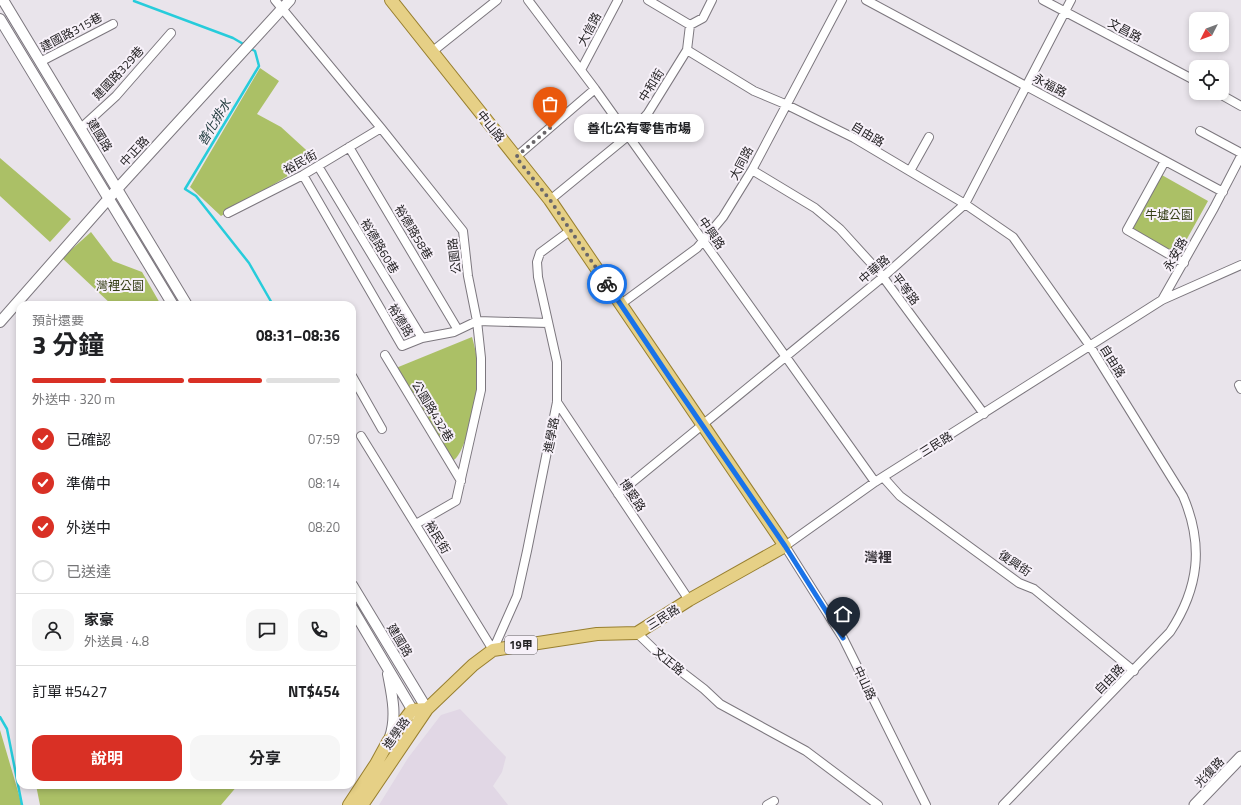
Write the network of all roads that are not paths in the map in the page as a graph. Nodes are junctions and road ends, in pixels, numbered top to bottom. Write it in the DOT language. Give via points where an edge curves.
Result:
graph roads {
  1 [pos="3,0"];
  2 [pos="275,0"];
  3 [pos="290,0"];
  4 [pos="391,0"];
  5 [pos="497,0"];
  6 [pos="528,0"];
  7 [pos="618,0"];
  8 [pos="648,0"];
  9 [pos="712,0"];
  10 [pos="842,0"];
  11 [pos="866,0"];
  12 [pos="1043,0"];
  13 [pos="1071,0"];
  14 [pos="282,8"];
  15 [pos="1065,12"];
  16 [pos="0,18"];
  17 [pos="113,24"];
  18 [pos="690,25"];
  19 [pos="171,33"];
  20 [pos="687,50"];
  21 [pos="433,51"];
  22 [pos="40,62"];
  23 [pos="581,70"];
  24 [pos="1189,77"];
  25 [pos="1026,86"];
  26 [pos="595,90"];
  27 [pos="1229,99"];
  28 [pos="785,104"];
  29 [pos="1241,106"];
  30 [pos="81,128"];
  31 [pos="381,128"];
  32 [pos="1200,131"];
  33 [pos="628,136"];
  34 [pos="929,138"];
  35 [pos="349,147"];
  36 [pos="1241,154"];
  37 [pos="516,157"];
  38 [pos="1165,161"];
  39 [pos="318,166"];
  40 [pos="752,170"];
  41 [pos="910,171"];
  42 [pos="303,175"];
  43 [pos="118,188"];
  44 [pos="1222,192"];
  45 [pos="110,197"];
  46 [pos="550,200"];
  47 [pos="965,204"];
  48 [pos="228,213"];
  49 [pos="571,230"];
  50 [pos="704,242"];
  51 [pos="1184,263"];
  52 [pos="1241,265"];
  53 [pos="883,278"];
  54 [pos="1162,300"];
  55 [pos="18,301"];
  56 [pos="171,301"];
  57 [pos="185,301"];
  58 [pos="16,304"];
  59 [pos="621,304"];
  60 [pos="477,321"];
  61 [pos="0,322"];
  62 [pos="548,323"];
  63 [pos="458,330"];
  64 [pos="422,338"];
  65 [pos="1090,346"];
  66 [pos="385,354"];
  67 [pos="786,357"];
  68 [pos="356,383"];
  69 [pos="557,402"];
  70 [pos="984,414"];
  71 [pos="702,426"];
  72 [pos="382,429"];
  73 [pos="361,436"];
  74 [pos="883,477"];
  75 [pos="461,481"];
  76 [pos="875,482"];
  77 [pos="618,494"];
  78 [pos="416,524"];
  79 [pos="785,546"];
  80 [pos="356,591"];
  81 [pos="689,600"];
  82 [pos="356,615"];
  83 [pos="637,633"];
  84 [pos="493,650"];
  85 [pos="387,668"];
  86 [pos="1134,671"];
  87 [pos="412,710"];
  88 [pos="427,710"];
  89 [pos="420,721"];
  90 [pos="388,742"];
  91 [pos="1241,757"];
  92 [pos="348,805"];
  93 [pos="362,805"];
  94 [pos="878,805"];
  95 [pos="926,805"];
  96 [pos="1004,805"];
  97 [pos="1195,805"];
  1 -- 22 [label="street, 建國路"];
  2 -- 14 [label="street, 公園路"];
  3 -- 14 [label="street, 中正路"];
  4 -- 21 [label="main road, 中山路"];
  5 -- 21 [label="street"];
  6 -- 23 [label="street, 中興路"];
  7 -- 23 [label="street, 大信路"];
  8 -- 18 [label="street"];
  9 -- 18 [label="street" via="703,18"];
  10 -- 28 [label="street, 大同路"];
  11 -- 25 [label="street, 永福路"];
  12 -- 15 [label="street, 文昌路"];
  13 -- 15 [label="street, 中華路"];
  14 -- 31 [label="street, 公園路"];
  14 -- 43 [label="street, 中正路"];
  15 -- 24 [label="street, 文昌路"];
  15 -- 25 [label="street, 中華路"];
  16 -- 45 [label="street, 建國路"];
  17 -- 22 [label="street, 建國路315巷"];
  18 -- 20 [label="street, 中和街"];
  19 -- 30 [label="street, 建國路329巷" via="116,96"];
  20 -- 28 [label="street, 自由路" via="754,91"];
  20 -- 33 [label="street, 中和街" via="648,113"];
  21 -- 37 [label="main road, 中山路"];
  22 -- 30 [label="street, 建國路"];
  23 -- 26 [label="street, 中興路"];
  25 -- 38 [label="street, 永福路"];
  25 -- 47 [label="street, 中華路"];
  26 -- 33 [label="street, 中興路"];
  26 -- 37 [label="street"];
  27 -- 29 [label="street"];
  28 -- 40 [label="street, 大同路"];
  28 -- 41 [label="street, 自由路" via="854,138"];
  30 -- 43 [label="street, 建國路"];
  31 -- 35 [label="street, 裕民街"];
  31 -- 60 [label="street, 公園路" via="463,231"];
  32 -- 36 [label="street"];
  33 -- 46 [label="street, 中和街"];
  33 -- 50 [label="street, 中興路"];
  34 -- 41 [label="street"];
  35 -- 39 [label="street, 裕民街"];
  35 -- 63 [label="street, 裕德路58巷"];
  36 -- 44 [label="street, 永安路"];
  37 -- 46 [label="main road, 中山路"];
  38 -- 44 [label="street, 永福路"];
  38 -- 51 [label="street" via="1127,230"];
  39 -- 42 [label="street, 裕民街"];
  39 -- 64 [label="street, 裕德路60巷"];
  40 -- 50 [label="street, 大同路"];
  40 -- 53 [label="street, 平等路" via="824,215 840,229"];
  41 -- 47 [label="street, 自由路"];
  42 -- 48 [label="street, 裕民街"];
  42 -- 64 [label="street, 裕德路" via="402,346"];
  43 -- 45 [label="street, 中正路"];
  43 -- 57 [label="street, 建國路"];
  44 -- 51 [label="street, 永安路"];
  45 -- 55 [label="street, 中正路"];
  45 -- 56 [label="street, 建國路"];
  46 -- 49 [label="main road, 中山路"];
  47 -- 53 [label="street, 中華路"];
  47 -- 65 [label="street, 自由路" via="1013,238"];
  49 -- 59 [label="main road, 中山路"];
  49 -- 62 [label="street, 進學路" via="540,253 537,262"];
  50 -- 59 [label="street, 大同路"];
  50 -- 67 [label="street, 中興路"];
  51 -- 54 [label="street, 永安路"];
  52 -- 54 [label="street, 三民路"];
  53 -- 67 [label="street, 中華路"];
  53 -- 70 [label="street, 平等路"];
  54 -- 65 [label="street, 三民路"];
  58 -- 61 [label="street, 中正路"];
  59 -- 71 [label="main road, 中山路"];
  60 -- 62 [label="street, 裕德路"];
  60 -- 63 [label="street, 裕德路"];
  60 -- 75 [label="street, 公園路" via="481,390"];
  62 -- 69 [label="street, 進學路" via="557,362"];
  63 -- 64 [label="street, 裕德路"];
  65 -- 70 [label="street, 三民路"];
  65 -- 86 [label="street, 自由路" via="1183,496 1197,541 1194,577 1181,615 1170,632"];
  66 -- 75 [label="street, 公園路432巷"];
  67 -- 71 [label="street, 中華路"];
  67 -- 76 [label="street, 中興路"];
  68 -- 72 [label="street"];
  69 -- 77 [label="street, 博愛路"];
  69 -- 84 [label="street, 進學路" via="528,551 516,596"];
  70 -- 74 [label="street, 三民路"];
  71 -- 77 [label="street, 中華路"];
  71 -- 79 [label="main road, 中山路"];
  73 -- 78 [label="street, 裕民街"];
  74 -- 76 [label="street, 三民路"];
  74 -- 86 [label="street, 復興街" via="900,496 1019,583 1034,590"];
  75 -- 78 [label="street, 公園路" via="456,502"];
  76 -- 79 [label="street, 三民路"];
  77 -- 81 [label="street, 博愛路"];
  78 -- 84 [label="street, 裕民街"];
  79 -- 81 [label="main road, 三民路"];
  79 -- 95 [label="street, 中山路" via="843,638"];
  80 -- 88 [label="street, 建國路"];
  81 -- 83 [label="main road, 三民路"];
  82 -- 85 [label="street, 建國路"];
  83 -- 84 [label="main road, 19甲" via="597,634"];
  83 -- 94 [label="street, 文正路" via="720,704 806,751"];
  84 -- 88 [label="main road, 19甲" via="473,665"];
  85 -- 87 [label="street, 建國路"];
  85 -- 90 [label="street" via="394,716"];
  86 -- 96 [label="street, 自由路"];
  87 -- 88 [label="main road, 進學路"];
  87 -- 89 [label="street, 建國路"];
  87 -- 90 [label="main road, 進學路"];
  88 -- 89 [label="main road, 進學路 / 19甲"];
  89 -- 93 [label="main road, 進學路 / 19甲"];
  90 -- 92 [label="main road, 進學路"];
  91 -- 97 [label="main road, 光復路"];
}
